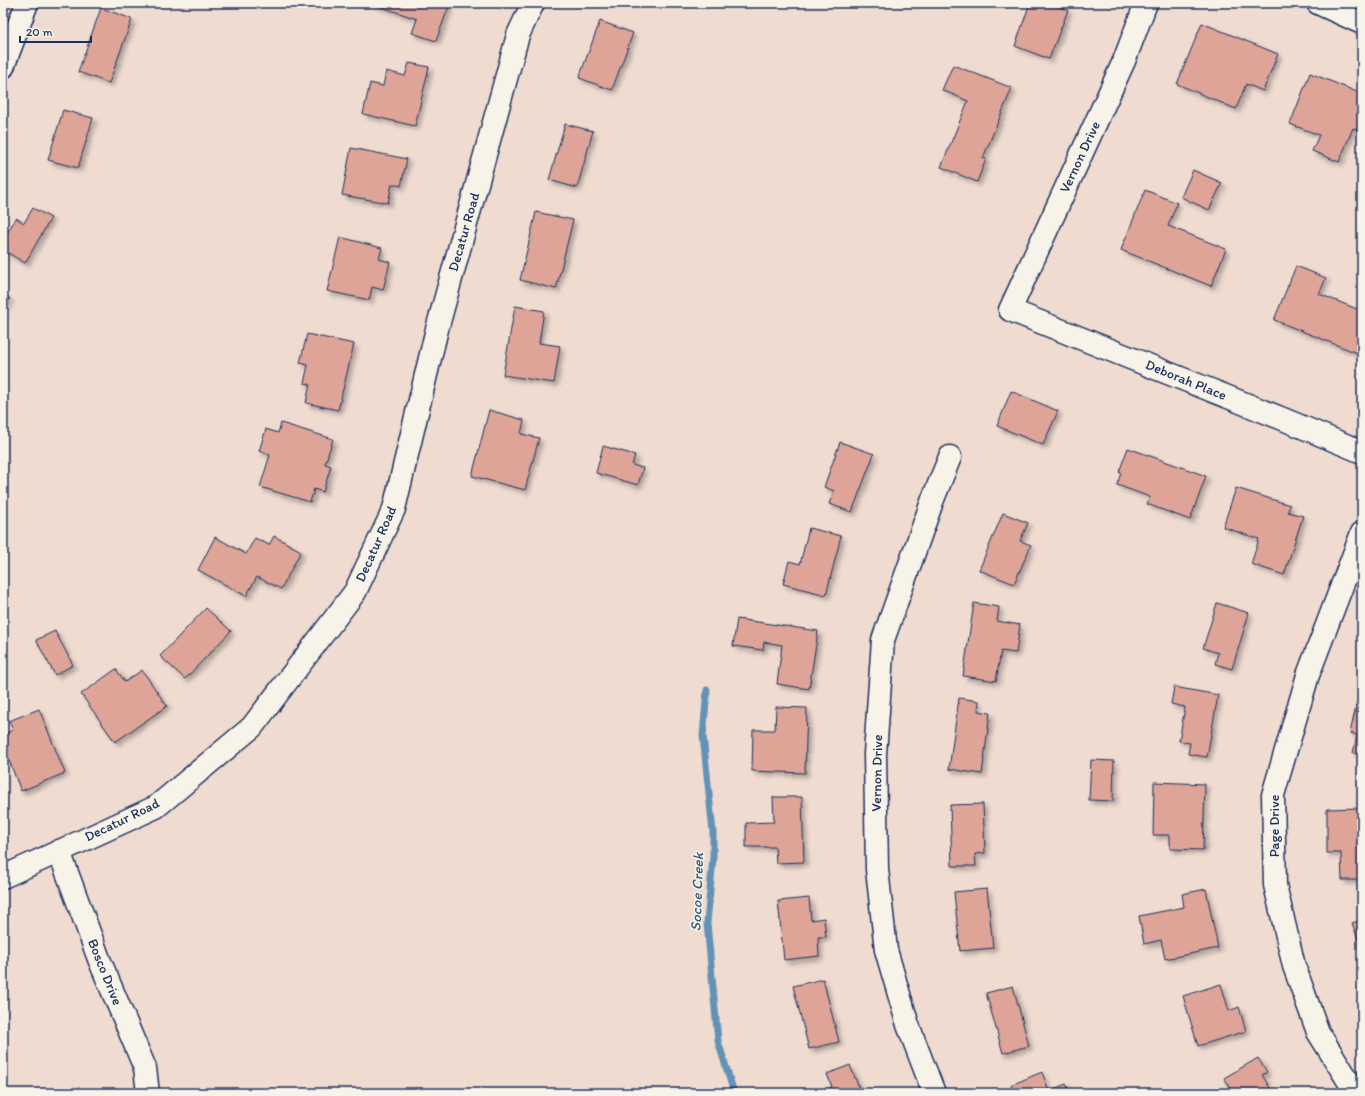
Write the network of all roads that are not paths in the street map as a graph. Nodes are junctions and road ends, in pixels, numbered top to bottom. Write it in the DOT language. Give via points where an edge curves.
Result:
graph roads {
  1 [pos="27,3"];
  2 [pos="533,3"];
  3 [pos="1146,3"];
  4 [pos="1318,3"];
  5 [pos="1362,23"];
  6 [pos="3,67"];
  7 [pos="1010,310"];
  8 [pos="1362,452"];
  9 [pos="950,457"];
  10 [pos="1362,533"];
  11 [pos="59,850"];
  12 [pos="3,876"];
  13 [pos="148,1093"];
  14 [pos="934,1093"];
  15 [pos="1356,1093"];
  1 -- 6 [label="street"];
  2 -- 11 [label="street, Decatur Road" via="518,35 436,332 394,509 355,592 252,727 156,806"];
  3 -- 7 [label="street, Vernon Drive" via="1124,62"];
  4 -- 5 [label="street"];
  7 -- 8 [label="street, Deborah Place"];
  9 -- 14 [label="street, Vernon Drive" via="883,640 875,754 876,869 886,950 908,1024"];
  10 -- 15 [label="street, Page Drive" via="1308,675 1273,795 1274,885 1294,966 1318,1032"];
  11 -- 12 [label="street, Decatur Road"];
  11 -- 13 [label="street, Bosco Drive" via="99,959 145,1068"];
}
